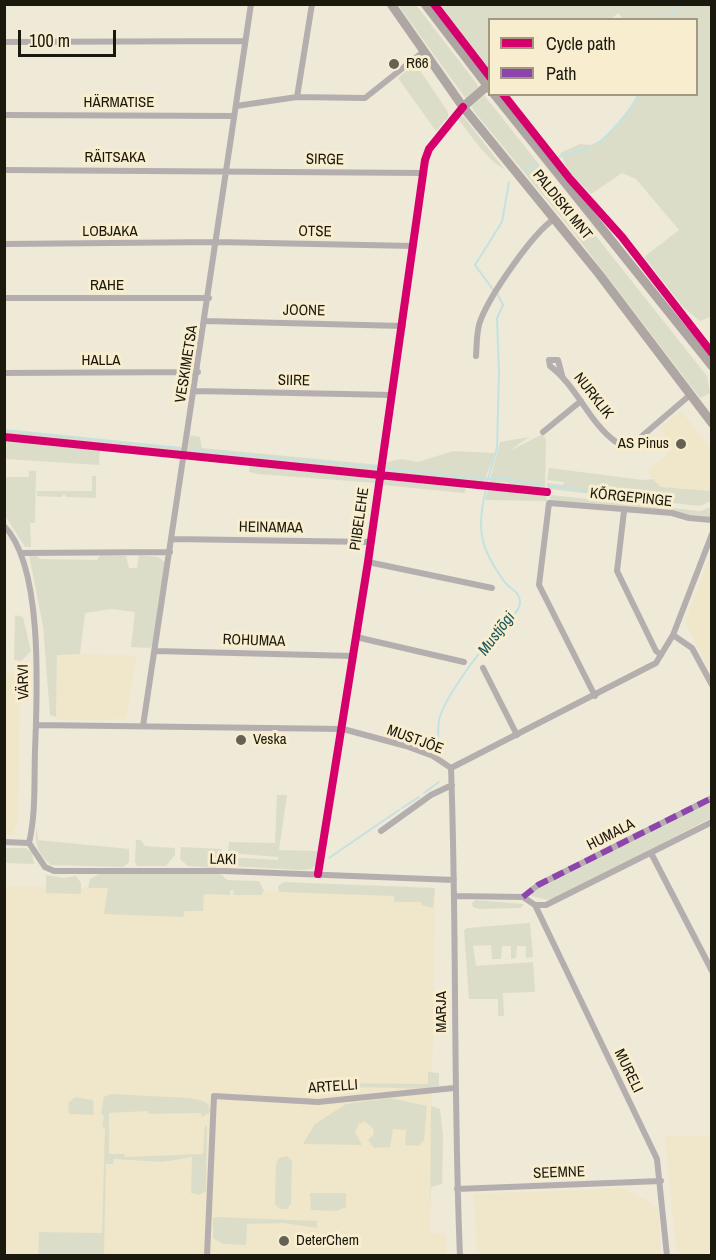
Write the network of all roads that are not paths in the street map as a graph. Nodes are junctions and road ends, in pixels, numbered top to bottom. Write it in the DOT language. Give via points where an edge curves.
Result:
graph roads {
  1 [pos="251,4"];
  2 [pos="312,4"];
  3 [pos="391,4"];
  4 [pos="425,4"];
  5 [pos="245,41"];
  6 [pos="4,42"];
  7 [pos="423,52"];
  8 [pos="488,88"];
  9 [pos="496,96"];
  10 [pos="297,97"];
  11 [pos="236,106"];
  12 [pos="463,107"];
  13 [pos="4,116"];
  14 [pos="234,116"];
  15 [pos="4,170"];
  16 [pos="226,171"];
  17 [pos="423,173"];
  18 [pos="554,219"];
  19 [pos="216,242"];
  20 [pos="4,244"];
  21 [pos="414,246"];
  22 [pos="4,298"];
  23 [pos="208,298"];
  24 [pos="205,321"];
  25 [pos="403,326"];
  26 [pos="476,356"];
  27 [pos="711,366"];
  28 [pos="198,372"];
  29 [pos="4,373"];
  30 [pos="562,375"];
  31 [pos="195,391"];
  32 [pos="392,395"];
  33 [pos="690,395"];
  34 [pos="581,401"];
  35 [pos="711,423"];
  36 [pos="543,432"];
  37 [pos="624,511"];
  38 [pos="711,520"];
  39 [pos="4,526"];
  40 [pos="711,534"];
  41 [pos="172,539"];
  42 [pos="370,542"];
  43 [pos="170,552"];
  44 [pos="21,553"];
  45 [pos="368,562"];
  46 [pos="492,588"];
  47 [pos="673,635"];
  48 [pos="356,638"];
  49 [pos="155,651"];
  50 [pos="661,655"];
  51 [pos="353,656"];
  52 [pos="465,662"];
  53 [pos="483,668"];
  54 [pos="711,685"];
  55 [pos="595,696"];
  56 [pos="36,725"];
  57 [pos="143,726"];
  58 [pos="343,729"];
  59 [pos="518,735"];
  60 [pos="451,768"];
  61 [pos="452,785"];
  62 [pos="711,798"];
  63 [pos="711,822"];
  64 [pos="381,831"];
  65 [pos="4,842"];
  66 [pos="29,843"];
  67 [pos="651,853"];
  68 [pos="318,874"];
  69 [pos="454,880"];
  70 [pos="454,896"];
  71 [pos="523,897"];
  72 [pos="535,905"];
  73 [pos="711,971"];
  74 [pos="454,1088"];
  75 [pos="661,1181"];
  76 [pos="457,1189"];
  77 [pos="207,1256"];
  78 [pos="460,1256"];
  79 [pos="667,1256"];
  1 -- 5 [label="street, VESKIMETSA"];
  2 -- 10 [label="street"];
  3 -- 7 [label="main road, PALDISKI MNT"];
  4 -- 8 [label="main road"];
  5 -- 6 [label="street"];
  5 -- 11 [label="street, VESKIMETSA"];
  7 -- 10 [label="street" via="365,98"];
  7 -- 12 [label="main road, PALDISKI MNT"];
  8 -- 12 [label="main road"];
  9 -- 27 [label="main road, PALDISKI MNT"];
  10 -- 11 [label="street"];
  11 -- 14 [label="street, VESKIMETSA"];
  12 -- 17 [label="street, PIIBELEHE" via="429,149"];
  12 -- 18 [label="main road, PALDISKI MNT"];
  13 -- 14 [label="street, HÄRMATISE"];
  14 -- 16 [label="street, VESKIMETSA"];
  15 -- 16 [label="street, RÄITSAKA"];
  16 -- 17 [label="street, SIRGE"];
  16 -- 19 [label="street, VESKIMETSA"];
  17 -- 21 [label="street, PIIBELEHE"];
  18 -- 26 [label="street" via="540,230 491,298 479,322"];
  18 -- 33 [label="main road, PALDISKI MNT"];
  19 -- 20 [label="street, LOBJAKA"];
  19 -- 21 [label="street, OTSE"];
  19 -- 23 [label="street, VESKIMETSA"];
  21 -- 25 [label="street, PIIBELEHE"];
  22 -- 23 [label="street, RAHE"];
  23 -- 24 [label="street, VESKIMETSA"];
  24 -- 25 [label="street, JOONE"];
  24 -- 28 [label="street, VESKIMETSA"];
  25 -- 32 [label="street, PIIBELEHE"];
  28 -- 29 [label="street, HALLA"];
  28 -- 31 [label="street, VESKIMETSA"];
  30 -- 34 [label="street, NURKLIK"];
  31 -- 32 [label="street, SIIRE"];
  31 -- 41 [label="street, VESKIMETSA"];
  32 -- 42 [label="street, PIIBELEHE"];
  33 -- 34 [label="street, NURKLIK" via="634,443 623,445"];
  33 -- 35 [label="main road, PALDISKI MNT"];
  34 -- 36 [label="street"];
  37 -- 38 [label="street, KÕRGEPINGE"];
  37 -- 50 [label="street" via="617,571"];
  37 -- 55 [label="street, KÕRGEPINGE" via="549,503 539,585"];
  39 -- 44 [label="street, VÄRVI"];
  40 -- 47 [label="street, MUSTJÕE"];
  41 -- 42 [label="street, HEINAMAA"];
  41 -- 43 [label="street, VESKIMETSA"];
  42 -- 45 [label="street, PIIBELEHE"];
  43 -- 44 [label="street"];
  43 -- 49 [label="street, VESKIMETSA"];
  44 -- 56 [label="street, VÄRVI" via="33,614"];
  45 -- 46 [label="street"];
  45 -- 48 [label="street, PIIBELEHE"];
  47 -- 50 [label="street, MUSTJÕE"];
  47 -- 54 [label="street" via="692,648"];
  48 -- 51 [label="street, PIIBELEHE"];
  48 -- 52 [label="street"];
  49 -- 51 [label="street, ROHUMAA"];
  49 -- 57 [label="street, VESKIMETSA"];
  50 -- 55 [label="street, MUSTJÕE" via="656,663"];
  51 -- 58 [label="street, PIIBELEHE"];
  53 -- 59 [label="street"];
  55 -- 59 [label="street, MUSTJÕE"];
  56 -- 57 [label="street, MUSTJÕE"];
  56 -- 66 [label="street, VÄRVI"];
  57 -- 58 [label="street, MUSTJÕE"];
  58 -- 60 [label="street, MUSTJÕE" via="406,746"];
  58 -- 68 [label="street, PIIBELEHE"];
  59 -- 60 [label="street, MUSTJÕE"];
  60 -- 61 [label="street, MARJA"];
  61 -- 64 [label="street" via="431,795"];
  61 -- 69 [label="street, MARJA"];
  62 -- 71 [label="street, HUMALA" via="538,885"];
  63 -- 67 [label="street"];
  65 -- 66 [label="street"];
  66 -- 68 [label="street, LAKI" via="45,867 54,871"];
  67 -- 72 [label="street" via="559,901"];
  67 -- 73 [label="street"];
  68 -- 69 [label="street, LAKI"];
  69 -- 70 [label="street, MARJA"];
  70 -- 71 [label="street"];
  70 -- 74 [label="street, MARJA"];
  71 -- 72 [label="street"];
  72 -- 75 [label="street, MURELI" via="648,1138"];
  74 -- 76 [label="street, MARJA"];
  74 -- 77 [label="street, ARTELLI" via="318,1102 214,1096"];
  75 -- 76 [label="street, SEEMNE"];
  75 -- 79 [label="street, MURELI"];
  76 -- 78 [label="street, MARJA"];
}
